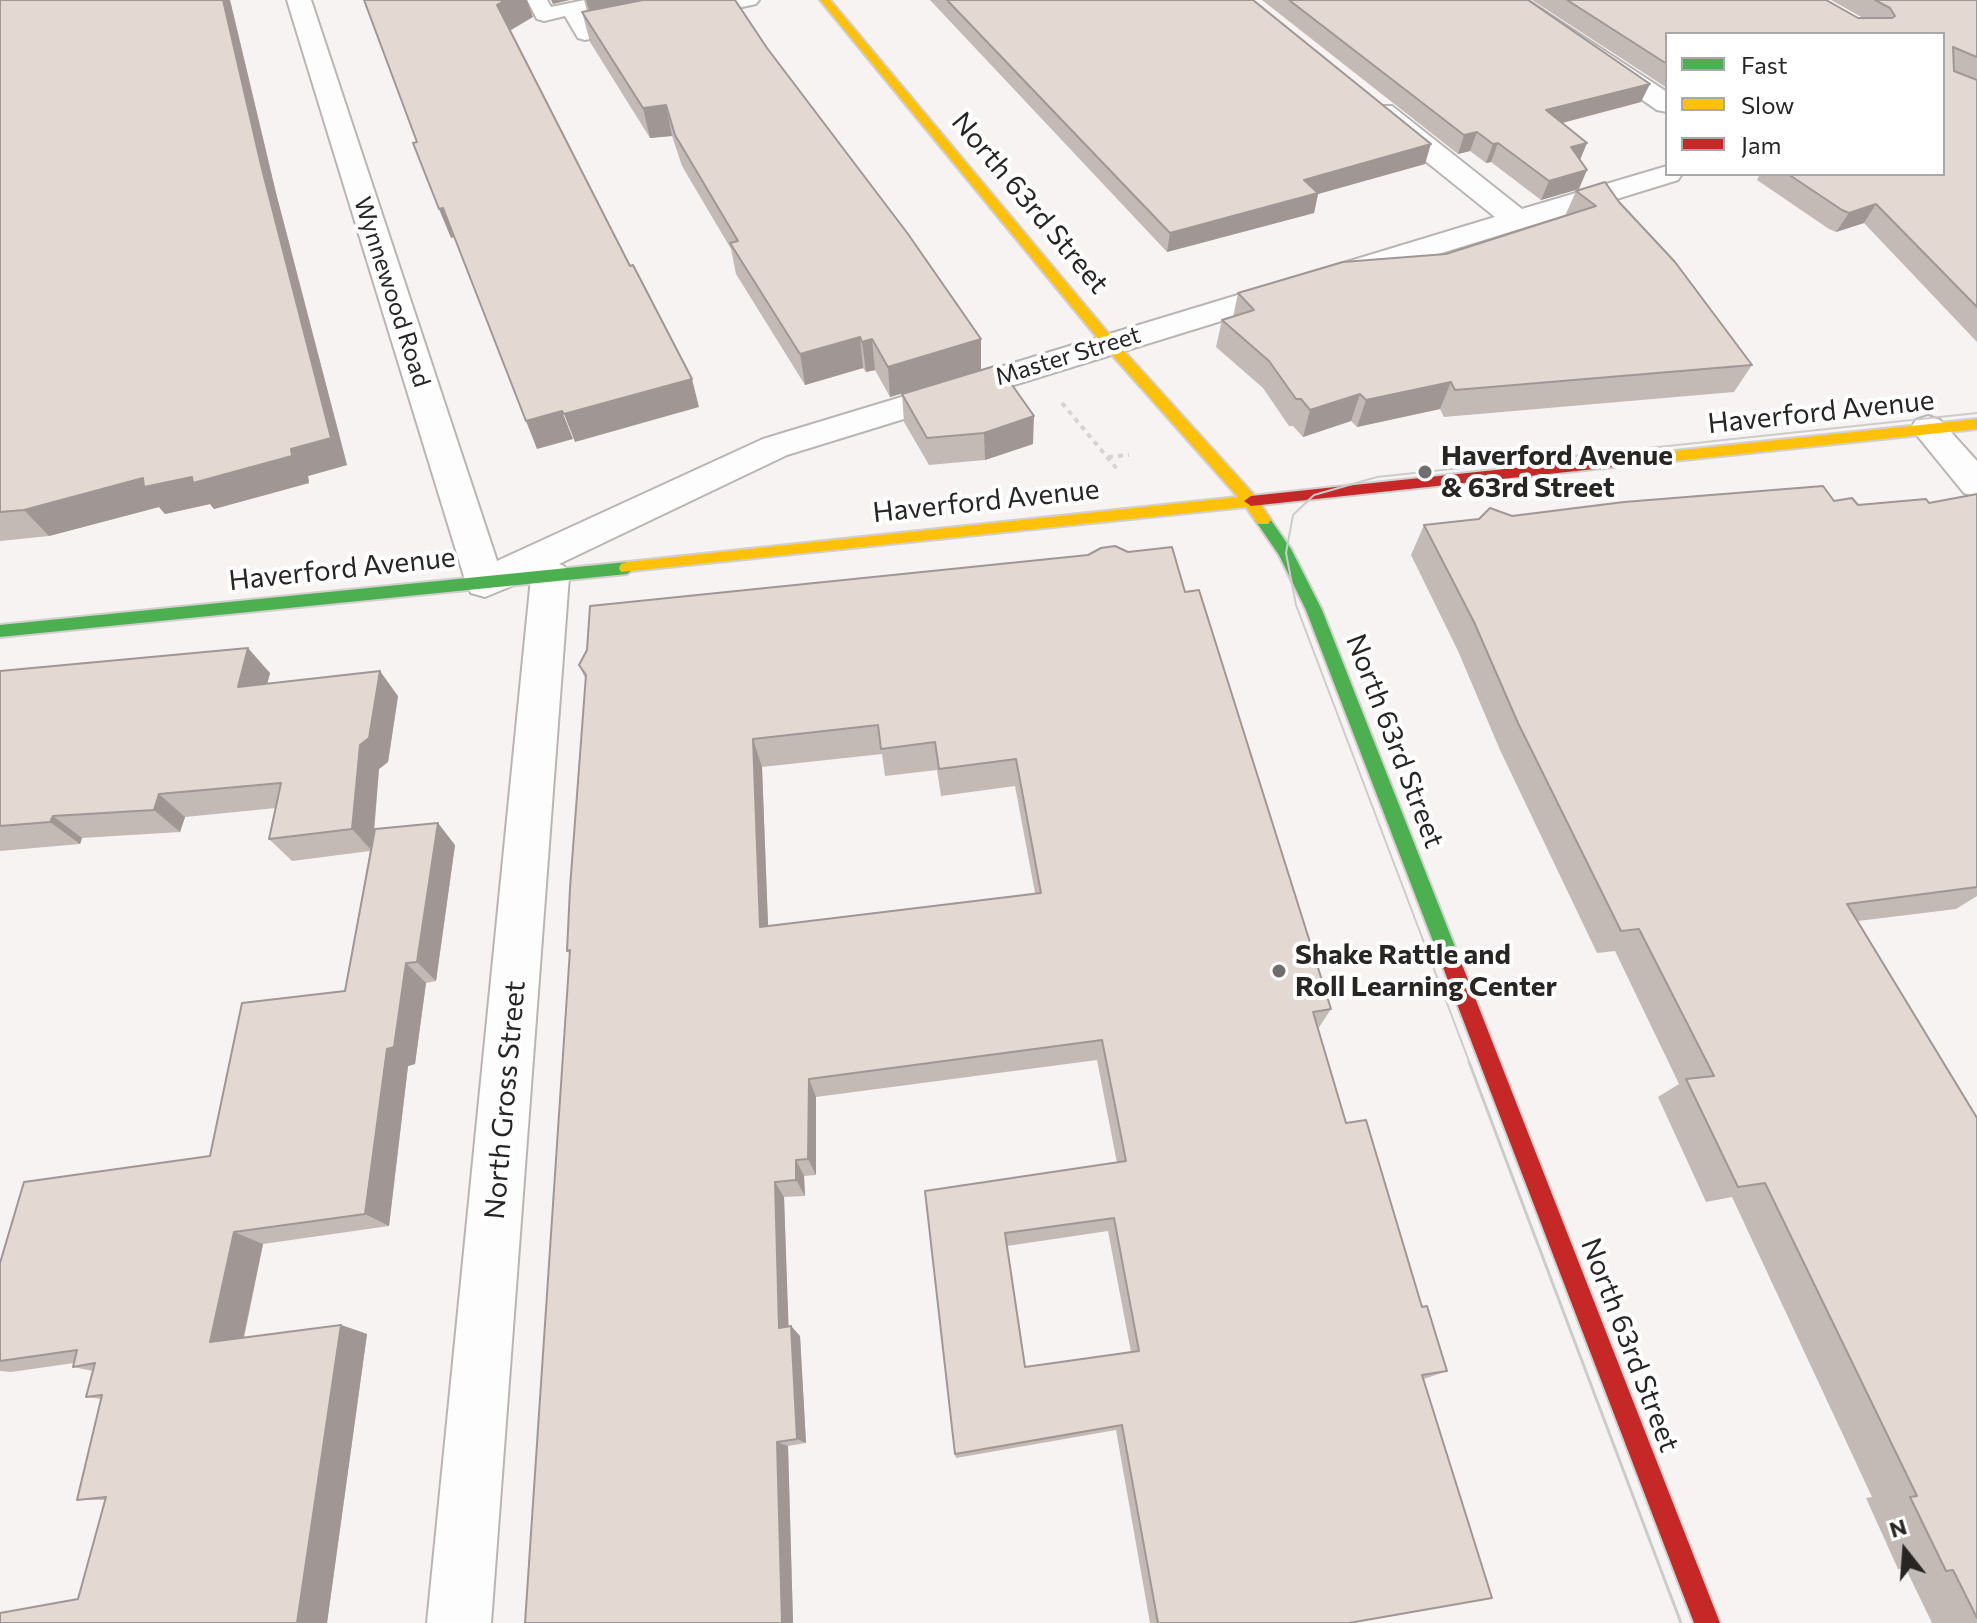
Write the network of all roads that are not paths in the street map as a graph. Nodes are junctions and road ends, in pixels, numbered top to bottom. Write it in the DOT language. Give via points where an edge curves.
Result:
graph roads {
  1 [pos="299,0"];
  2 [pos="537,0"];
  3 [pos="613,0"];
  4 [pos="749,0"];
  5 [pos="825,0"];
  6 [pos="1510,0"];
  7 [pos="571,9"];
  8 [pos="1367,100"];
  9 [pos="1665,103"];
  10 [pos="1665,175"];
  11 [pos="1517,220"];
  12 [pos="1109,343"];
  13 [pos="1977,424"];
  14 [pos="1928,428"];
  15 [pos="1977,484"];
  16 [pos="1251,502"];
  17 [pos="550,576"];
  18 [pos="485,583"];
  19 [pos="0,631"];
  20 [pos="459,1623"];
  21 [pos="1707,1623"];
  1 -- 18 [label="street, Wynnewood Road"];
  2 -- 7 [label="lane" via="544,15"];
  3 -- 7 [label="lane"];
  4 -- 7 [label="lane" via="585,34"];
  5 -- 12 [label="main road, North 63rd Street"];
  6 -- 9 [label="street"];
  8 -- 11 [label="street"];
  10 -- 11 [label="street, Master Street"];
  11 -- 12 [label="street, Master Street"];
  12 -- 16 [label="main road, North 63rd Street"];
  12 -- 18 [label="street, Master Street" via="775,447"];
  13 -- 14 [label="main road, Haverford Avenue"];
  14 -- 15 [label="street"];
  14 -- 16 [label="main road, Haverford Avenue"];
  16 -- 17 [label="main road, Haverford Avenue"];
  16 -- 21 [label="main road, North 63rd Street" via="1286,553 1314,610"];
  17 -- 18 [label="main road, Haverford Avenue"];
  17 -- 20 [label="street, North Gross Street"];
  18 -- 19 [label="main road, Haverford Avenue"];
}
